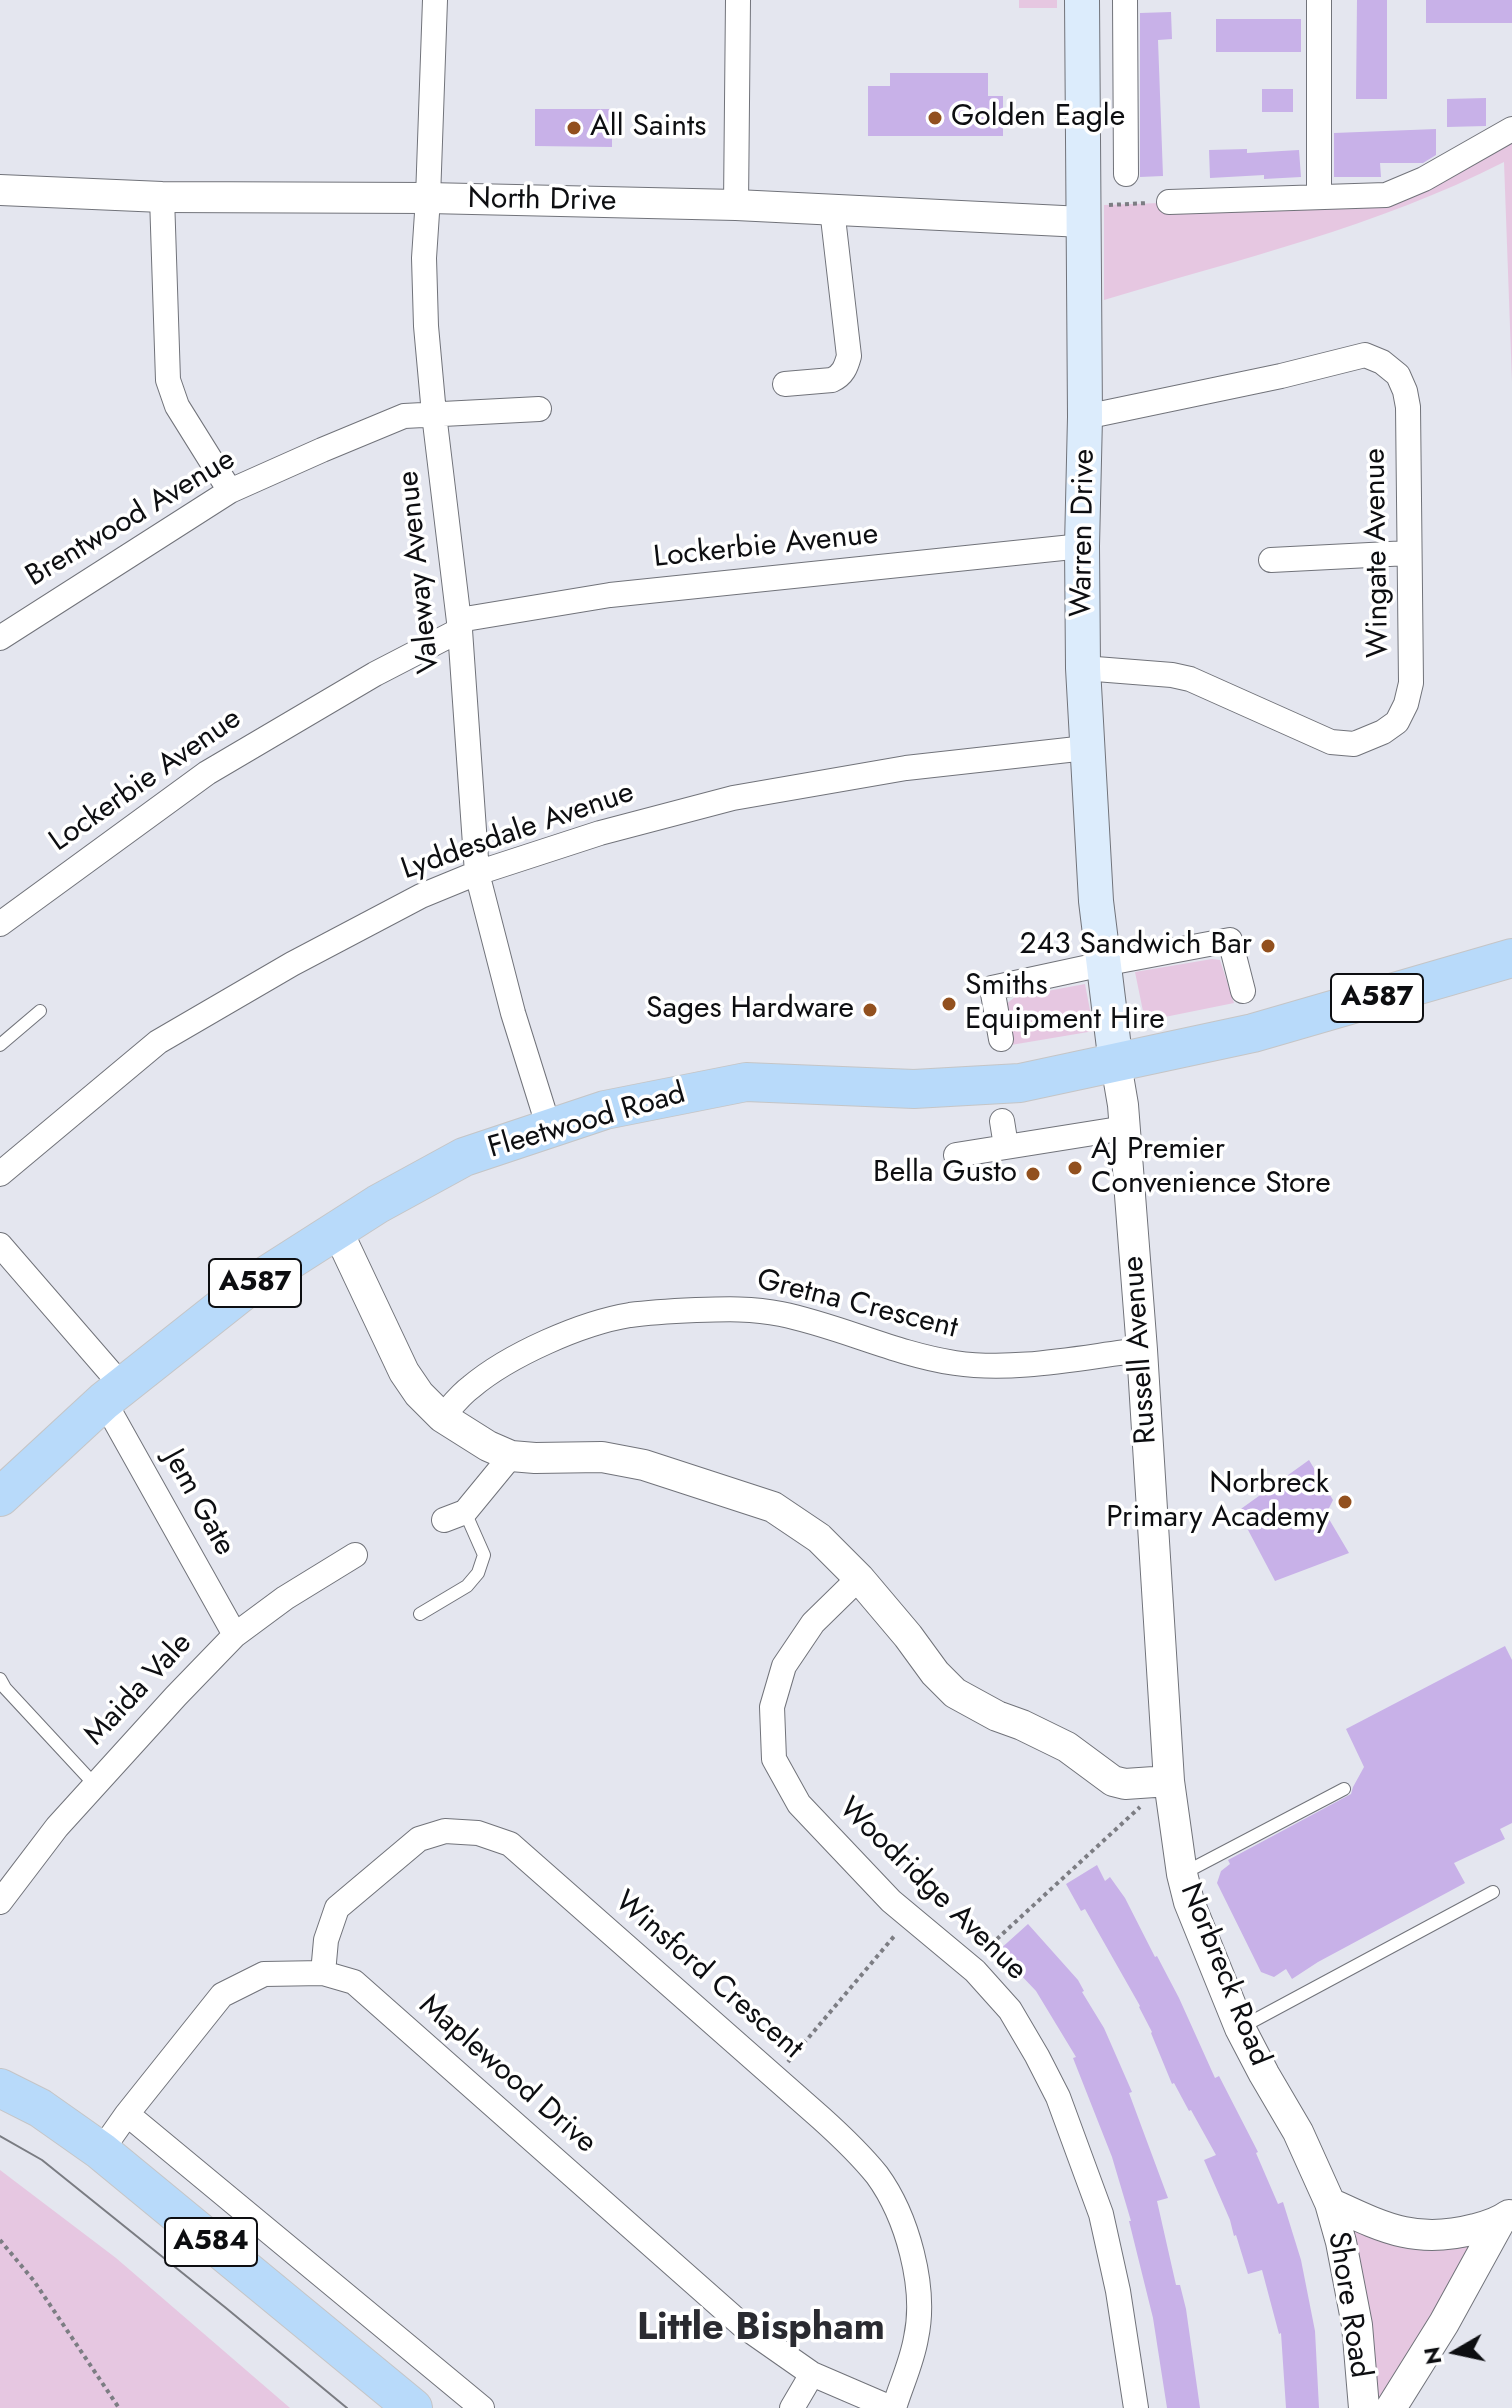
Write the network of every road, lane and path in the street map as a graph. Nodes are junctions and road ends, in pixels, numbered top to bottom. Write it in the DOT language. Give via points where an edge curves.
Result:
graph roads {
  1 [pos="435,0"];
  2 [pos="738,0"];
  3 [pos="1082,0"];
  4 [pos="1125,0"];
  5 [pos="1319,0"];
  6 [pos="1512,129"];
  7 [pos="1126,174"];
  8 [pos="0,190"];
  9 [pos="162,197"];
  10 [pos="1319,197"];
  11 [pos="428,198"];
  12 [pos="1169,202"];
  13 [pos="736,205"];
  14 [pos="832,209"];
  15 [pos="1083,214"];
  16 [pos="785,384"];
  17 [pos="539,409"];
  18 [pos="434,414"];
  19 [pos="1085,417"];
  20 [pos="230,491"];
  21 [pos="1082,546"];
  22 [pos="1409,553"];
  23 [pos="1271,560"];
  24 [pos="460,625"];
  25 [pos="0,638"];
  26 [pos="1083,668"];
  27 [pos="1086,748"];
  28 [pos="477,873"];
  29 [pos="0,924"];
  30 [pos="1512,958"];
  31 [pos="1103,964"];
  32 [pos="1243,991"];
  33 [pos="40,1011"];
  34 [pos="1001,1039"];
  35 [pos="0,1045"];
  36 [pos="1116,1064"];
  37 [pos="1002,1121"];
  38 [pos="549,1128"];
  39 [pos="1125,1128"];
  40 [pos="1006,1146"];
  41 [pos="956,1155"];
  42 [pos="0,1174"];
  43 [pos="337,1230"];
  44 [pos="0,1245"];
  45 [pos="1142,1350"];
  46 [pos="114,1394"];
  47 [pos="442,1417"];
  48 [pos="511,1456"];
  49 [pos="0,1497"];
  50 [pos="454,1516"];
  51 [pos="355,1555"];
  52 [pos="859,1578"];
  53 [pos="420,1614"];
  54 [pos="235,1635"];
  55 [pos="0,1679"];
  56 [pos="1169,1781"];
  57 [pos="95,1785"];
  58 [pos="1344,1789"];
  59 [pos="1182,1874"];
  60 [pos="1493,1892"];
  61 [pos="0,1902"];
  62 [pos="911,1917"];
  63 [pos="969,1966"];
  64 [pos="323,1973"];
  65 [pos="1240,2028"];
  66 [pos="775,2077"];
  67 [pos="0,2088"];
  68 [pos="127,2114"];
  69 [pos="101,2151"];
  70 [pos="1330,2203"];
  71 [pos="1505,2217"];
  72 [pos="0,2240"];
  73 [pos="812,2374"];
  74 [pos="119,2408"];
  75 [pos="413,2408"];
  76 [pos="482,2408"];
  77 [pos="792,2408"];
  78 [pos="892,2408"];
  79 [pos="1136,2408"];
  80 [pos="1364,2408"];
  81 [pos="1391,2408"];
  1 -- 11 [label="street, Valeway Avenue"];
  2 -- 13 [label="street"];
  3 -- 15 [label="main road, Warren Drive"];
  4 -- 7 [label="street"];
  5 -- 10 [label="street"];
  6 -- 10 [label="street" via="1386,195"];
  8 -- 9 [label="street, North Drive"];
  9 -- 11 [label="street, North Drive"];
  9 -- 20 [label="street" via="168,380 177,406"];
  10 -- 12 [label="street"];
  11 -- 13 [label="street, North Drive"];
  11 -- 18 [label="street, Valeway Avenue" via="424,258"];
  12 -- 15 [label="path"];
  13 -- 14 [label="street, North Drive"];
  14 -- 15 [label="street, North Drive"];
  14 -- 16 [label="street" via="849,356 839,377"];
  15 -- 19 [label="main road, Warren Drive"];
  17 -- 18 [label="street, Brentwood Avenue"];
  18 -- 20 [label="street, Brentwood Avenue" via="404,416"];
  18 -- 24 [label="street, Valeway Avenue"];
  19 -- 21 [label="main road, Warren Drive"];
  19 -- 22 [label="street, Wingate Avenue" via="1365,355 1382,362 1398,375 1408,407"];
  20 -- 25 [label="street, Brentwood Avenue"];
  21 -- 24 [label="street, Lockerbie Avenue" via="610,595"];
  21 -- 26 [label="main road, Warren Drive"];
  22 -- 23 [label="street"];
  22 -- 26 [label="street, Wingate Avenue" via="1411,683 1406,704 1397,722 1354,744 1331,742 1190,679"];
  24 -- 28 [label="street, Valeway Avenue"];
  24 -- 29 [label="street, Lockerbie Avenue" via="207,773"];
  26 -- 27 [label="main road, Warren Drive"];
  27 -- 28 [label="street, Lyddesdale Avenue" via="892,770 733,798"];
  27 -- 31 [label="main road, Warren Drive"];
  28 -- 38 [label="street, Valeway Avenue" via="516,1026"];
  28 -- 42 [label="street, Lyddesdale Avenue" via="421,896 292,964 158,1042"];
  30 -- 36 [label="main road, Fleetwood Road / A587" via="1253,1033"];
  31 -- 32 [label="street" via="1230,940"];
  31 -- 34 [label="street" via="992,988"];
  31 -- 36 [label="main road, Warren Drive"];
  33 -- 35 [label="lane"];
  36 -- 38 [label="main road, Fleetwood Road / A587" via="1020,1083 959,1088 746,1082 605,1110"];
  36 -- 39 [label="street, Russell Avenue"];
  37 -- 40 [label="street"];
  38 -- 43 [label="main road, Fleetwood Road / A587" via="464,1157"];
  39 -- 40 [label="street"];
  39 -- 45 [label="street, Russell Avenue"];
  40 -- 41 [label="street"];
  43 -- 46 [label="main road, Fleetwood Road / A587" via="248,1287"];
  43 -- 47 [label="street" via="404,1372"];
  44 -- 46 [label="street, Jem Gate"];
  45 -- 47 [label="street, Gretna Crescent" via="1045,1362 970,1364 779,1313 733,1308 631,1315 518,1356 471,1387"];
  45 -- 56 [label="street, Russell Avenue"];
  46 -- 49 [label="main road, Fleetwood Road / A587"];
  46 -- 54 [label="street, Jem Gate"];
  47 -- 48 [label="street"];
  48 -- 50 [label="street"];
  48 -- 52 [label="street" via="602,1457 644,1465 773,1507 819,1538"];
  50 -- 53 [label="lane" via="484,1555 478,1573 467,1586"];
  51 -- 54 [label="street, Maida Vale"];
  52 -- 56 [label="street" via="955,1693 1067,1747 1113,1781"];
  52 -- 62 [label="street, Woodridge Avenue" via="813,1623 784,1666 772,1707 774,1759 799,1804"];
  54 -- 57 [label="street, Maida Vale"];
  55 -- 57 [label="lane"];
  56 -- 59 [label="street, Norbreck Road"];
  56 -- 63 [label="path"];
  57 -- 61 [label="street, Maida Vale"];
  58 -- 59 [label="lane"];
  59 -- 65 [label="street, Norbreck Road"];
  60 -- 65 [label="lane"];
  62 -- 63 [label="street, Woodridge Avenue"];
  62 -- 66 [label="path"];
  63 -- 79 [label="street, Woodridge Avenue" via="1010,2010 1058,2097 1101,2214"];
  64 -- 66 [label="street, Winsford Crescent" via="326,1940 337,1908 419,1839 445,1831 478,1833 510,1844"];
  64 -- 68 [label="street, Maplewood Drive" via="264,1974 222,1995"];
  64 -- 73 [label="street, Maplewood Drive" via="354,1982 742,2325"];
  65 -- 70 [label="street, Norbreck Road" via="1298,2132"];
  66 -- 78 [label="street, Winsford Crescent" via="850,2144 898,2212 913,2256 919,2299 917,2337"];
  67 -- 69 [label="main road, A584" via="40,2108"];
  68 -- 69 [label="street, Maplewood Drive"];
  68 -- 76 [label="street"];
  69 -- 75 [label="main road, A584"];
  70 -- 71 [label="street" via="1410,2235 1445,2236"];
  70 -- 80 [label="street, Shore Road" via="1357,2325"];
  71 -- 81 [label="street, Shore Road"];
  72 -- 74 [label="path" via="34,2281"];
  73 -- 77 [label="street"];
  73 -- 78 [label="street, Maplewood Drive"];
}
